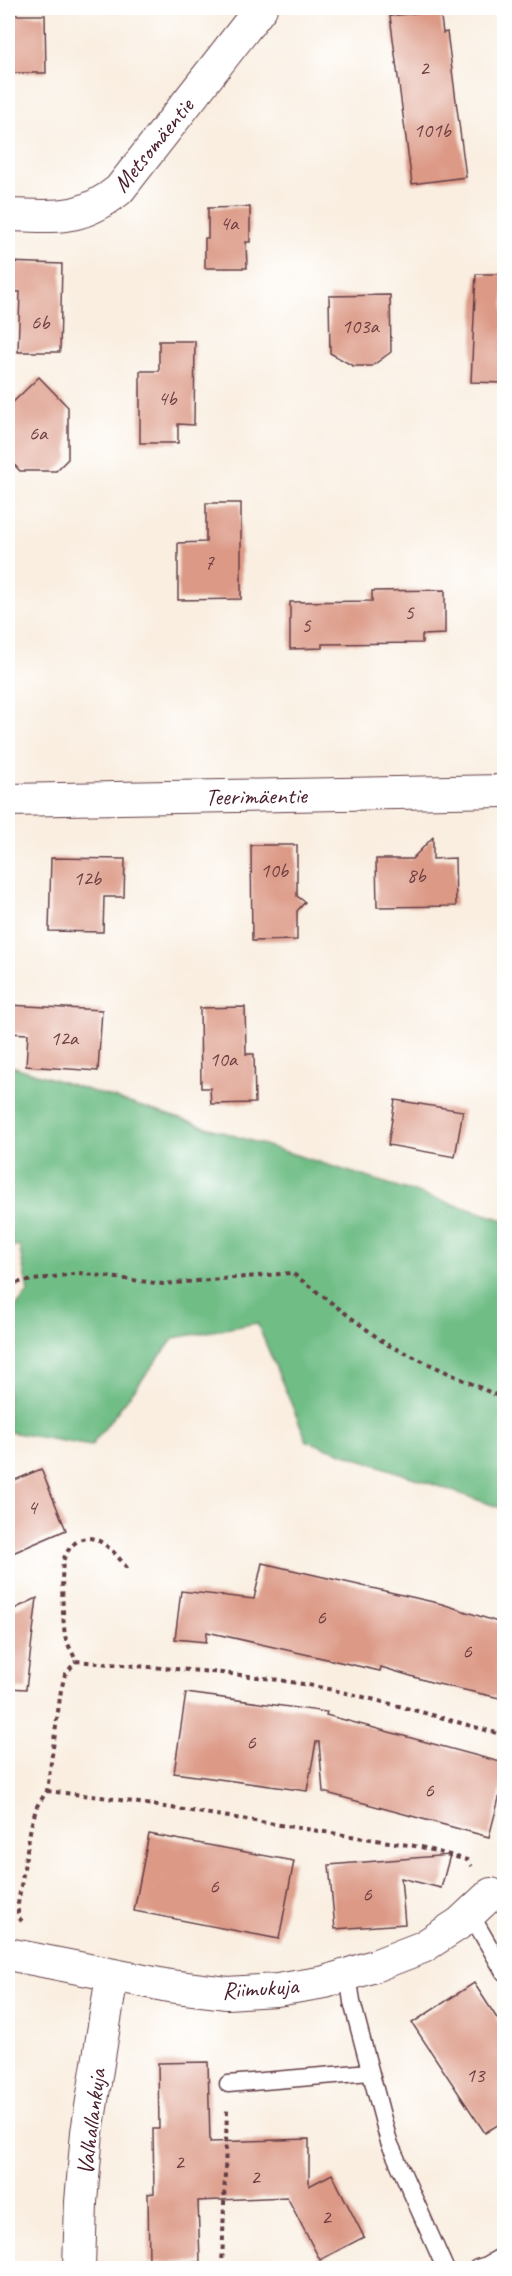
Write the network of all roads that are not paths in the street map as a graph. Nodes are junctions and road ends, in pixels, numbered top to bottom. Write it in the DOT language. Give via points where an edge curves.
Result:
graph roads {
  1 [pos="261,8"];
  2 [pos="8,214"];
  3 [pos="504,791"];
  4 [pos="8,800"];
  5 [pos="480,1904"];
  6 [pos="8,1954"];
  7 [pos="504,1972"];
  8 [pos="348,1974"];
  9 [pos="112,1976"];
  10 [pos="370,2072"];
  11 [pos="228,2084"];
  12 [pos="504,2255"];
  13 [pos="78,2268"];
  14 [pos="445,2268"];
  15 [pos="477,2268"];
  1 -- 2 [label="street, Metsomäentie" via="119,190 102,204 66,216"];
  3 -- 4 [label="street, Teerimäentie"];
  5 -- 7 [label="lane"];
  5 -- 8 [label="street, Riimukuja" via="460,1923 423,1947"];
  6 -- 9 [label="street, Riimukuja"];
  8 -- 9 [label="street, Riimukuja" via="277,1990 227,1993"];
  8 -- 10 [label="lane"];
  9 -- 13 [label="street, Valhallankuja" via="87,2132"];
  10 -- 11 [label="lane"];
  10 -- 14 [label="lane" via="389,2142"];
  12 -- 15 [label="lane"];
}
